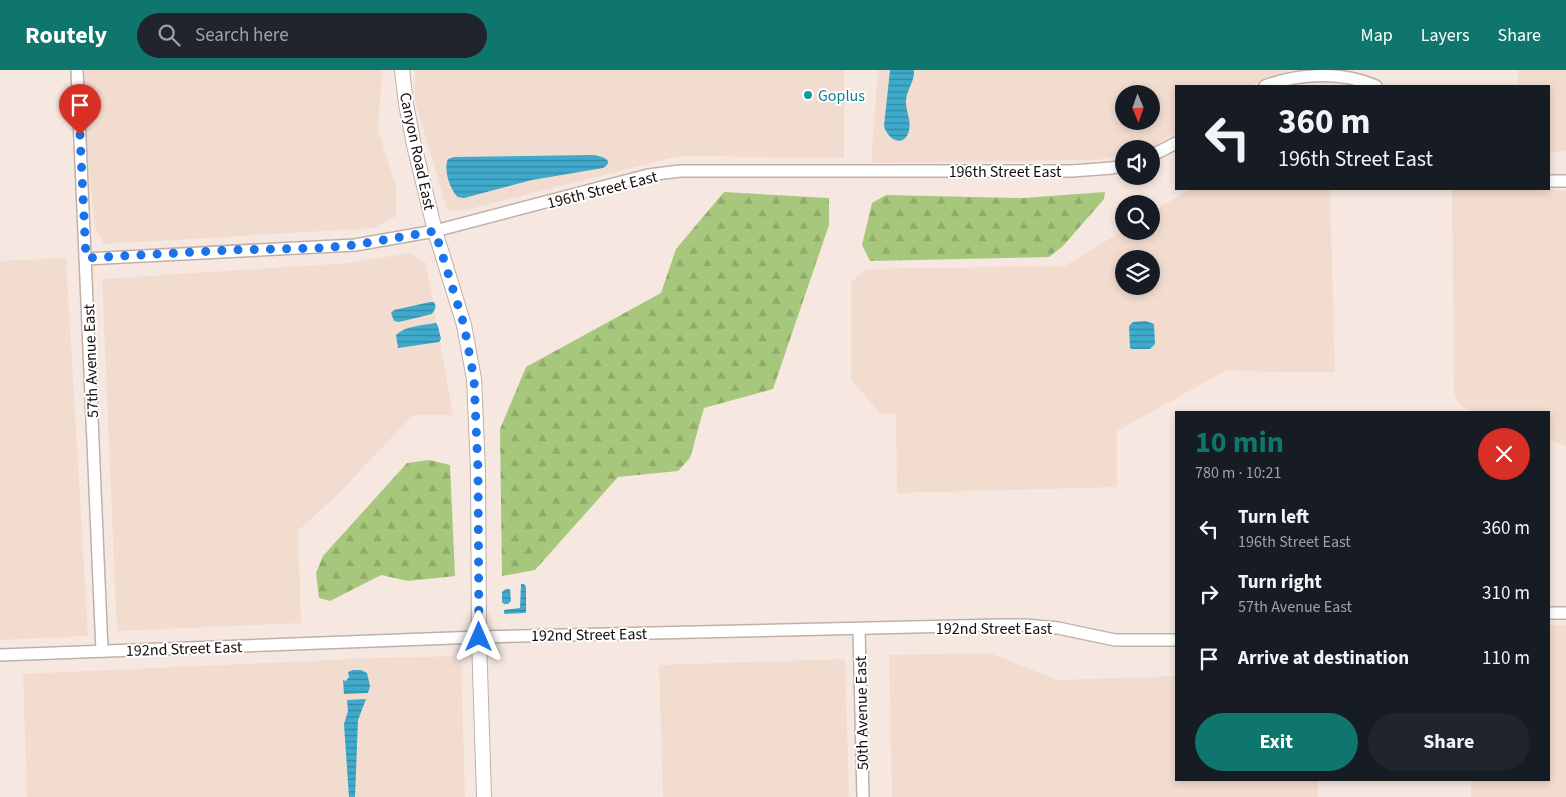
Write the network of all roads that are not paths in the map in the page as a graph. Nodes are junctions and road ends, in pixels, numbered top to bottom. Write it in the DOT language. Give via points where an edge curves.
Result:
graph roads {
  1 [pos="77,70"];
  2 [pos="402,70"];
  3 [pos="1268,85"];
  4 [pos="1372,85"];
  5 [pos="1175,144"];
  6 [pos="1160,151"];
  7 [pos="1115,167"];
  8 [pos="1550,180"];
  9 [pos="1566,181"];
  10 [pos="435,231"];
  11 [pos="86,258"];
  12 [pos="1550,613"];
  13 [pos="1566,613"];
  14 [pos="859,629"];
  15 [pos="479,637"];
  16 [pos="1175,640"];
  17 [pos="102,651"];
  18 [pos="0,655"];
  19 [pos="484,797"];
  20 [pos="863,797"];
  1 -- 11 [label="street, 57th Avenue East"];
  2 -- 10 [label="main road, Canyon Road East" via="414,145"];
  3 -- 4 [label="street" via="1308,75 1338,76"];
  5 -- 6 [label="street"];
  7 -- 10 [label="street, 196th Street East" via="1072,171 680,171 648,175"];
  8 -- 9 [label="street"];
  10 -- 11 [label="street, 196th Street East" via="321,248"];
  10 -- 15 [label="main road, Canyon Road East" via="464,325 474,379"];
  11 -- 17 [label="street, 57th Avenue East"];
  12 -- 13 [label="street"];
  14 -- 15 [label="street, 192nd Street East"];
  14 -- 16 [label="street, 192nd Street East" via="1026,625 1115,640"];
  14 -- 20 [label="street, 50th Avenue East"];
  15 -- 17 [label="street, 192nd Street East"];
  15 -- 19 [label="main road, Canyon Road East"];
  17 -- 18 [label="street, 192nd Street East"];
}
